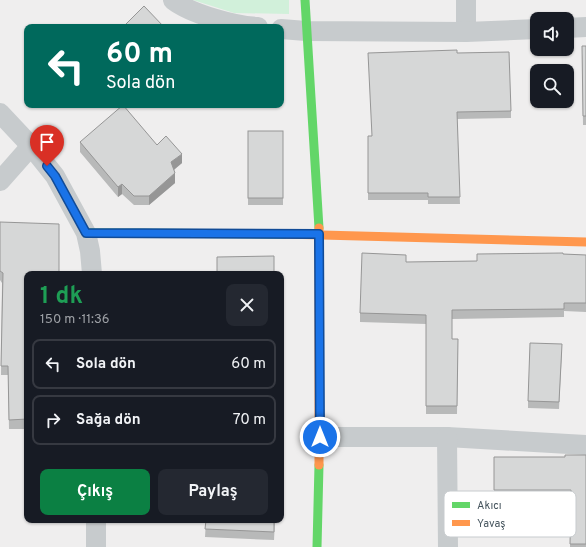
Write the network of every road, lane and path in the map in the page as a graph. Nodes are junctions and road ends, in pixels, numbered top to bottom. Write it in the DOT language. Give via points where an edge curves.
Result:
graph roads {
  1 [pos="173,0"];
  2 [pos="305,0"];
  3 [pos="466,0"];
  4 [pos="235,24"];
  5 [pos="586,27"];
  6 [pos="574,28"];
  7 [pos="284,29"];
  8 [pos="530,29"];
  9 [pos="306,31"];
  10 [pos="466,32"];
  11 [pos="0,113"];
  12 [pos="31,146"];
  13 [pos="0,181"];
  14 [pos="86,233"];
  15 [pos="319,234"];
  16 [pos="586,242"];
  17 [pos="92,271"];
  18 [pos="320,437"];
  19 [pos="447,438"];
  20 [pos="586,445"];
  21 [pos="447,491"];
  22 [pos="96,523"];
  23 [pos="448,537"];
  24 [pos="96,547"];
  25 [pos="317,547"];
  26 [pos="448,547"];
  1 -- 4 [label="street" via="181,6"];
  2 -- 9 [label="street"];
  3 -- 10 [label="street"];
  5 -- 6 [label="street"];
  7 -- 9 [label="street"];
  8 -- 10 [label="street"];
  9 -- 10 [label="street"];
  9 -- 15 [label="street"];
  11 -- 12 [label="street"];
  12 -- 13 [label="street"];
  12 -- 14 [label="street" via="55,176"];
  14 -- 15 [label="street"];
  14 -- 17 [label="street"];
  15 -- 16 [label="street"];
  15 -- 18 [label="street"];
  18 -- 19 [label="street"];
  18 -- 25 [label="street"];
  19 -- 20 [label="street"];
  19 -- 21 [label="street"];
  22 -- 24 [label="street"];
  23 -- 26 [label="street"];
}
